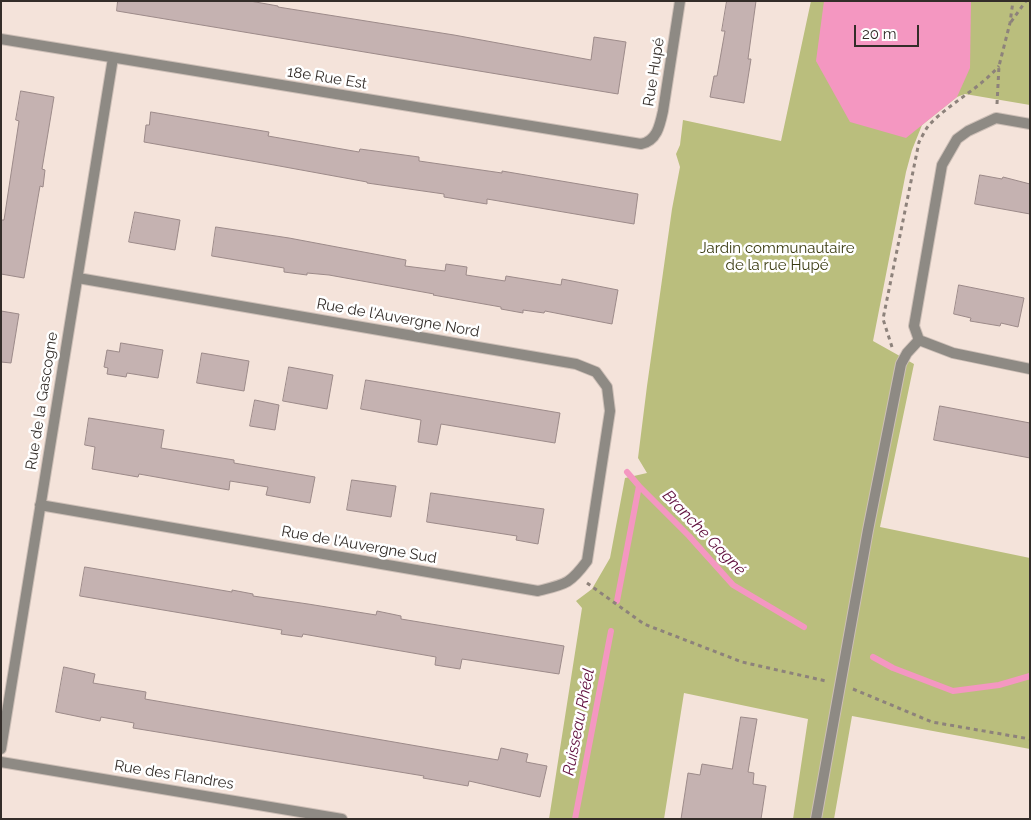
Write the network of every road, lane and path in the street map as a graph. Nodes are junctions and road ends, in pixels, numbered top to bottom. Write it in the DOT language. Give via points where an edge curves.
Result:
graph roads {
  1 [pos="680,1"];
  2 [pos="1013,1"];
  3 [pos="1026,1"];
  4 [pos="1010,23"];
  5 [pos="1,39"];
  6 [pos="113,58"];
  7 [pos="996,118"];
  8 [pos="1030,124"];
  9 [pos="647,143"];
  10 [pos="78,278"];
  11 [pos="919,340"];
  12 [pos="1030,369"];
  13 [pos="599,486"];
  14 [pos="40,505"];
  15 [pos="576,575"];
  16 [pos="840,684"];
  17 [pos="1030,739"];
  18 [pos="1,749"];
  19 [pos="1,762"];
  20 [pos="342,819"];
  21 [pos="816,819"];
  1 -- 9 [label="street, Rue Hupé" via="659,129"];
  2 -- 4 [label="path"];
  3 -- 4 [label="path"];
  4 -- 7 [label="path" via="1000,66"];
  5 -- 6 [label="street, 18e Rue Est"];
  6 -- 9 [label="street, 18e Rue Est"];
  6 -- 10 [label="street, Rue de la Gascogne"];
  7 -- 8 [label="street"];
  7 -- 11 [label="street" via="957,139 942,165 914,326"];
  10 -- 13 [label="street, Rue de l'Auvergne Nord" via="583,366 596,372 607,388 610,411"];
  10 -- 14 [label="street, Rue de la Gascogne"];
  11 -- 12 [label="street" via="953,354"];
  11 -- 16 [label="street" via="901,364"];
  13 -- 15 [label="street, Rue de l'Auvergne Sud" via="588,561"];
  14 -- 15 [label="street, Rue de l'Auvergne Sud" via="538,591 565,585"];
  14 -- 18 [label="street, Rue de la Gascogne"];
  15 -- 16 [label="path" via="644,624 742,662"];
  16 -- 17 [label="path" via="932,722"];
  16 -- 21 [label="street"];
  19 -- 20 [label="street, Rue des Flandres"];
}
